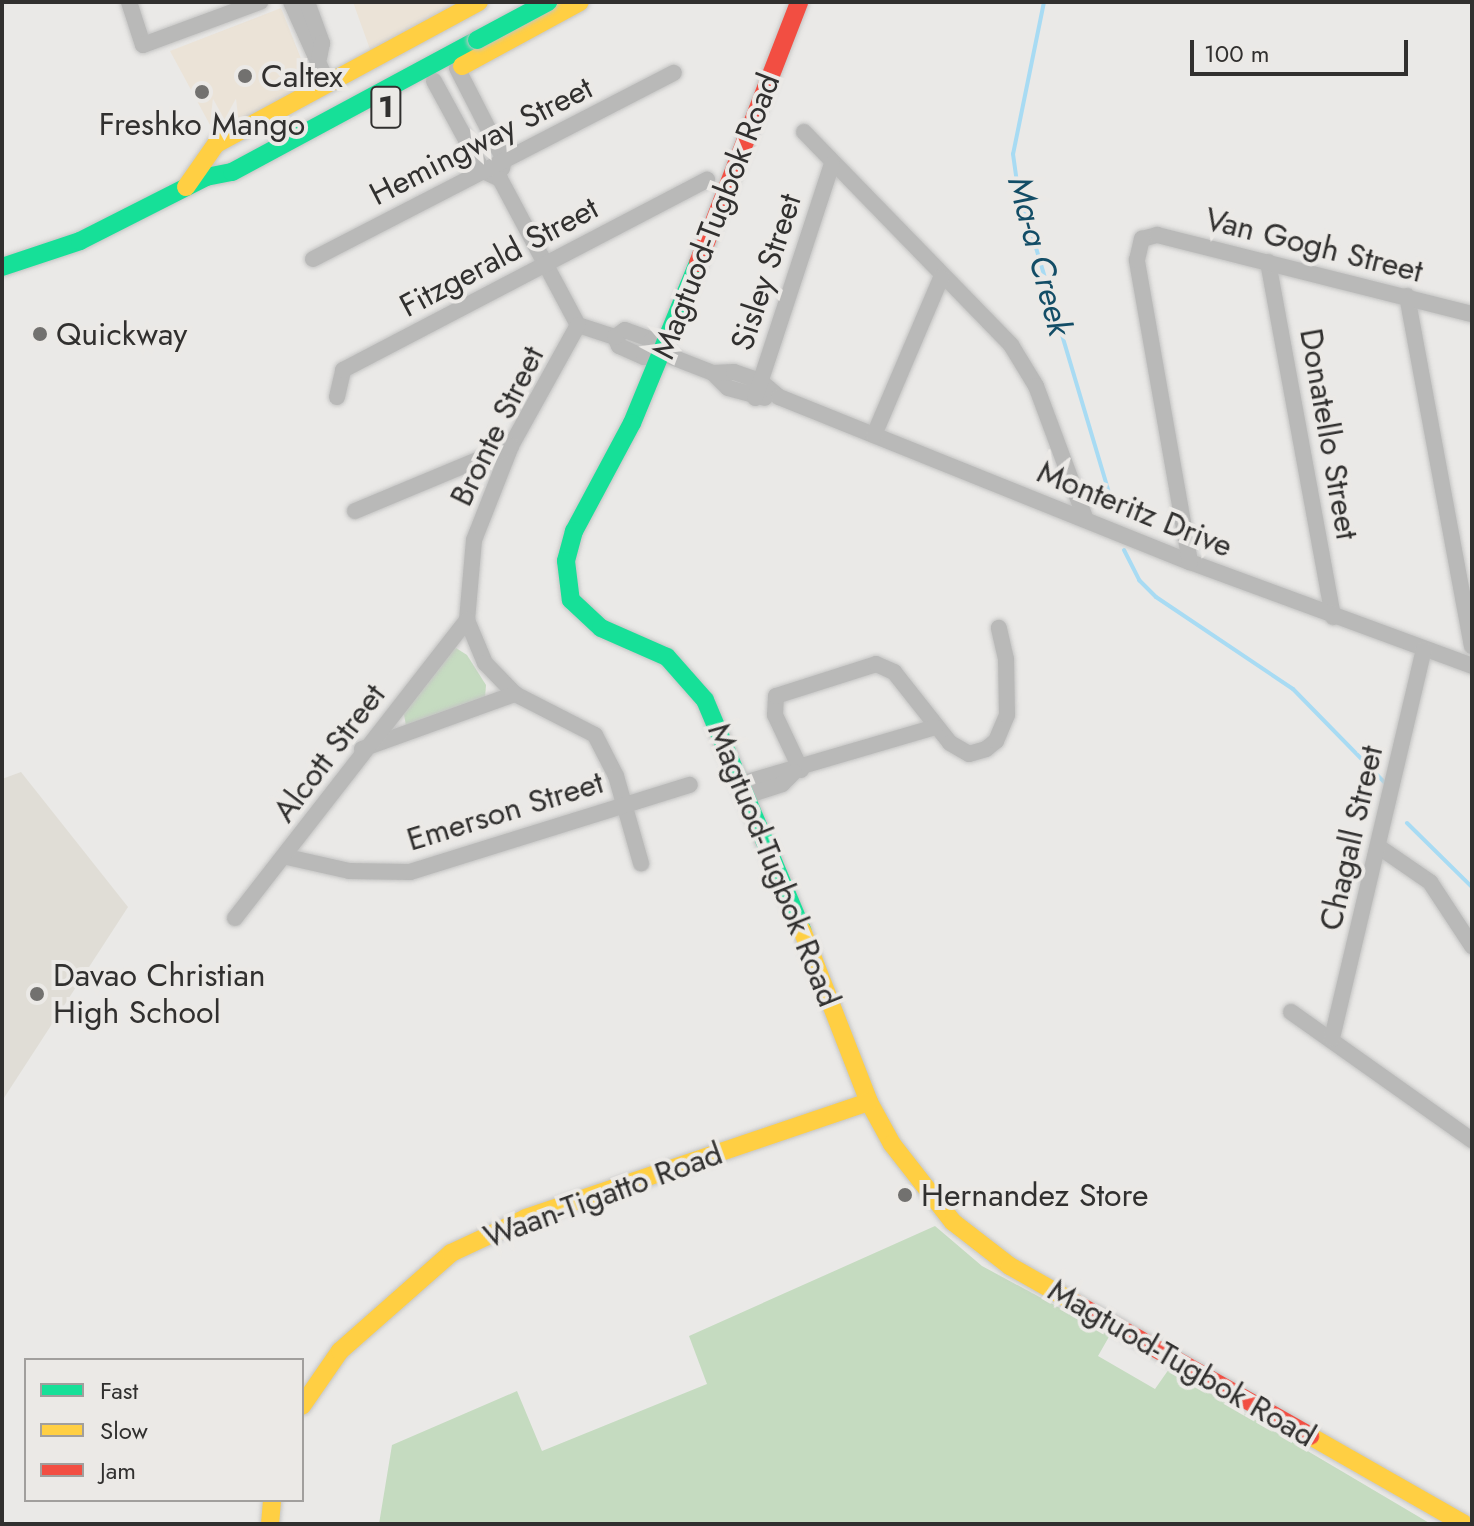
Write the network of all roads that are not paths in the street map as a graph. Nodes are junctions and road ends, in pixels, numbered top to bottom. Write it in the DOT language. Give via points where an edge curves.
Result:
graph roads {
  1 [pos="129,2"];
  2 [pos="260,2"];
  3 [pos="291,2"];
  4 [pos="307,2"];
  5 [pos="479,2"];
  6 [pos="503,2"];
  7 [pos="511,2"];
  8 [pos="548,2"];
  9 [pos="580,2"];
  10 [pos="799,2"];
  11 [pos="223,8"];
  12 [pos="473,32"];
  13 [pos="521,34"];
  14 [pos="319,58"];
  15 [pos="457,68"];
  16 [pos="674,73"];
  17 [pos="434,81"];
  18 [pos="328,84"];
  19 [pos="804,132"];
  20 [pos="493,137"];
  21 [pos="470,148"];
  22 [pos="504,160"];
  23 [pos="832,164"];
  24 [pos="483,171"];
  25 [pos="500,179"];
  26 [pos="707,180"];
  27 [pos="186,187"];
  28 [pos="313,259"];
  29 [pos="1268,262"];
  30 [pos="546,264"];
  31 [pos="2,267"];
  32 [pos="941,278"];
  33 [pos="1407,296"];
  34 [pos="1472,314"];
  35 [pos="578,325"];
  36 [pos="658,352"];
  37 [pos="758,390"];
  38 [pos="337,397"];
  39 [pos="874,435"];
  40 [pos="511,446"];
  41 [pos="355,511"];
  42 [pos="1085,518"];
  43 [pos="1190,562"];
  44 [pos="1333,617"];
  45 [pos="467,620"];
  46 [pos="999,628"];
  47 [pos="1472,646"];
  48 [pos="1424,650"];
  49 [pos="1472,666"];
  50 [pos="515,694"];
  51 [pos="935,727"];
  52 [pos="362,749"];
  53 [pos="798,771"];
  54 [pos="690,785"];
  55 [pos="747,789"];
  56 [pos="625,804"];
  57 [pos="1379,847"];
  58 [pos="287,857"];
  59 [pos="641,863"];
  60 [pos="235,918"];
  61 [pos="1472,946"];
  62 [pos="1291,1012"];
  63 [pos="1332,1038"];
  64 [pos="869,1102"];
  65 [pos="1472,1140"];
  66 [pos="304,1403"];
  67 [pos="272,1502"];
  68 [pos="270,1524"];
  69 [pos="1464,1524"];
  1 -- 11 [label="street" via="143,45"];
  2 -- 11 [label="street"];
  3 -- 14 [label="street" via="308,48"];
  4 -- 14 [label="street" via="322,43"];
  5 -- 18 [label="main road, 1"];
  6 -- 13 [label="main road"];
  7 -- 12 [label="main road, 1"];
  8 -- 12 [label="main road, 1, bridge"];
  9 -- 13 [label="main road, 1"];
  10 -- 36 [label="main road, Magtuod-Tugbok Road"];
  12 -- 27 [label="main road, 1" via="232,172"];
  13 -- 15 [label="main road, 1"];
  14 -- 18 [label="street"];
  15 -- 17 [label="main road, 1"];
  15 -- 20 [label="street"];
  16 -- 22 [label="street, Hemingway Street"];
  17 -- 21 [label="street"];
  17 -- 27 [label="main road, 1" via="239,186"];
  18 -- 27 [label="main road, 1" via="216,144"];
  19 -- 23 [label="street"];
  20 -- 21 [label="street"];
  20 -- 22 [label="street"];
  21 -- 24 [label="street"];
  22 -- 24 [label="street, Hemingway Street"];
  22 -- 25 [label="street"];
  23 -- 32 [label="street"];
  23 -- 37 [label="street, Sisley Street"];
  24 -- 25 [label="street"];
  24 -- 28 [label="street, Hemingway Street"];
  25 -- 30 [label="street"];
  26 -- 30 [label="street, Fitzgerald Street"];
  27 -- 31 [label="main road, 1" via="80,241"];
  29 -- 33 [label="street, Van Gogh Street"];
  29 -- 43 [label="street, Van Gogh Street" via="1157,235 1142,239 1137,260"];
  29 -- 44 [label="street, Donatello Street"];
  30 -- 35 [label="street"];
  30 -- 38 [label="street, Fitzgerald Street" via="343,370"];
  32 -- 39 [label="street"];
  32 -- 42 [label="street" via="994,325 1025,365"];
  33 -- 34 [label="street, Van Gogh Street"];
  33 -- 47 [label="street"];
  35 -- 36 [label="street, Monteritz Drive" via="615,337 625,330 652,340"];
  35 -- 40 [label="street, Bronte Street"];
  36 -- 37 [label="street, Monteritz Drive" via="713,373 734,372"];
  36 -- 55 [label="main road, Magtuod-Tugbok Road" via="632,423 581,511 566,561 568,589 587,619 667,657 691,681 719,725"];
  37 -- 39 [label="street, Monteritz Drive"];
  39 -- 42 [label="street, Monteritz Drive"];
  40 -- 41 [label="street"];
  40 -- 45 [label="street, Bronte Street" via="474,540"];
  42 -- 43 [label="street, Monteritz Drive"];
  43 -- 44 [label="street, Monteritz Drive"];
  44 -- 48 [label="street, Monteritz Drive"];
  45 -- 50 [label="street, Bronte Street" via="485,663"];
  45 -- 52 [label="street, Alcott Street"];
  46 -- 51 [label="street" via="1008,696 996,741 969,754"];
  48 -- 49 [label="street, Monteritz Drive"];
  48 -- 57 [label="street, Chagall Street"];
  50 -- 52 [label="street"];
  50 -- 56 [label="street, Bronte Street" via="595,735 608,754"];
  51 -- 53 [label="street"];
  51 -- 53 [label="street" via="883,665 795,689 776,696 773,705"];
  52 -- 58 [label="street, Alcott Street"];
  53 -- 55 [label="street"];
  54 -- 56 [label="street, Emerson Street"];
  55 -- 64 [label="main road, Magtuod-Tugbok Road"];
  56 -- 58 [label="street, Emerson Street" via="410,872 349,871"];
  56 -- 59 [label="street, Bronte Street"];
  57 -- 61 [label="street" via="1430,882"];
  57 -- 63 [label="street, Chagall Street"];
  58 -- 60 [label="street, Alcott Street"];
  62 -- 63 [label="street"];
  63 -- 65 [label="street"];
  64 -- 66 [label="main road, Waan-Tigatto Road" via="526,1218 451,1253 340,1351"];
  64 -- 69 [label="main road, Magtuod-Tugbok Road" via="932,1200 979,1246"];
  67 -- 68 [label="main road"];
}
